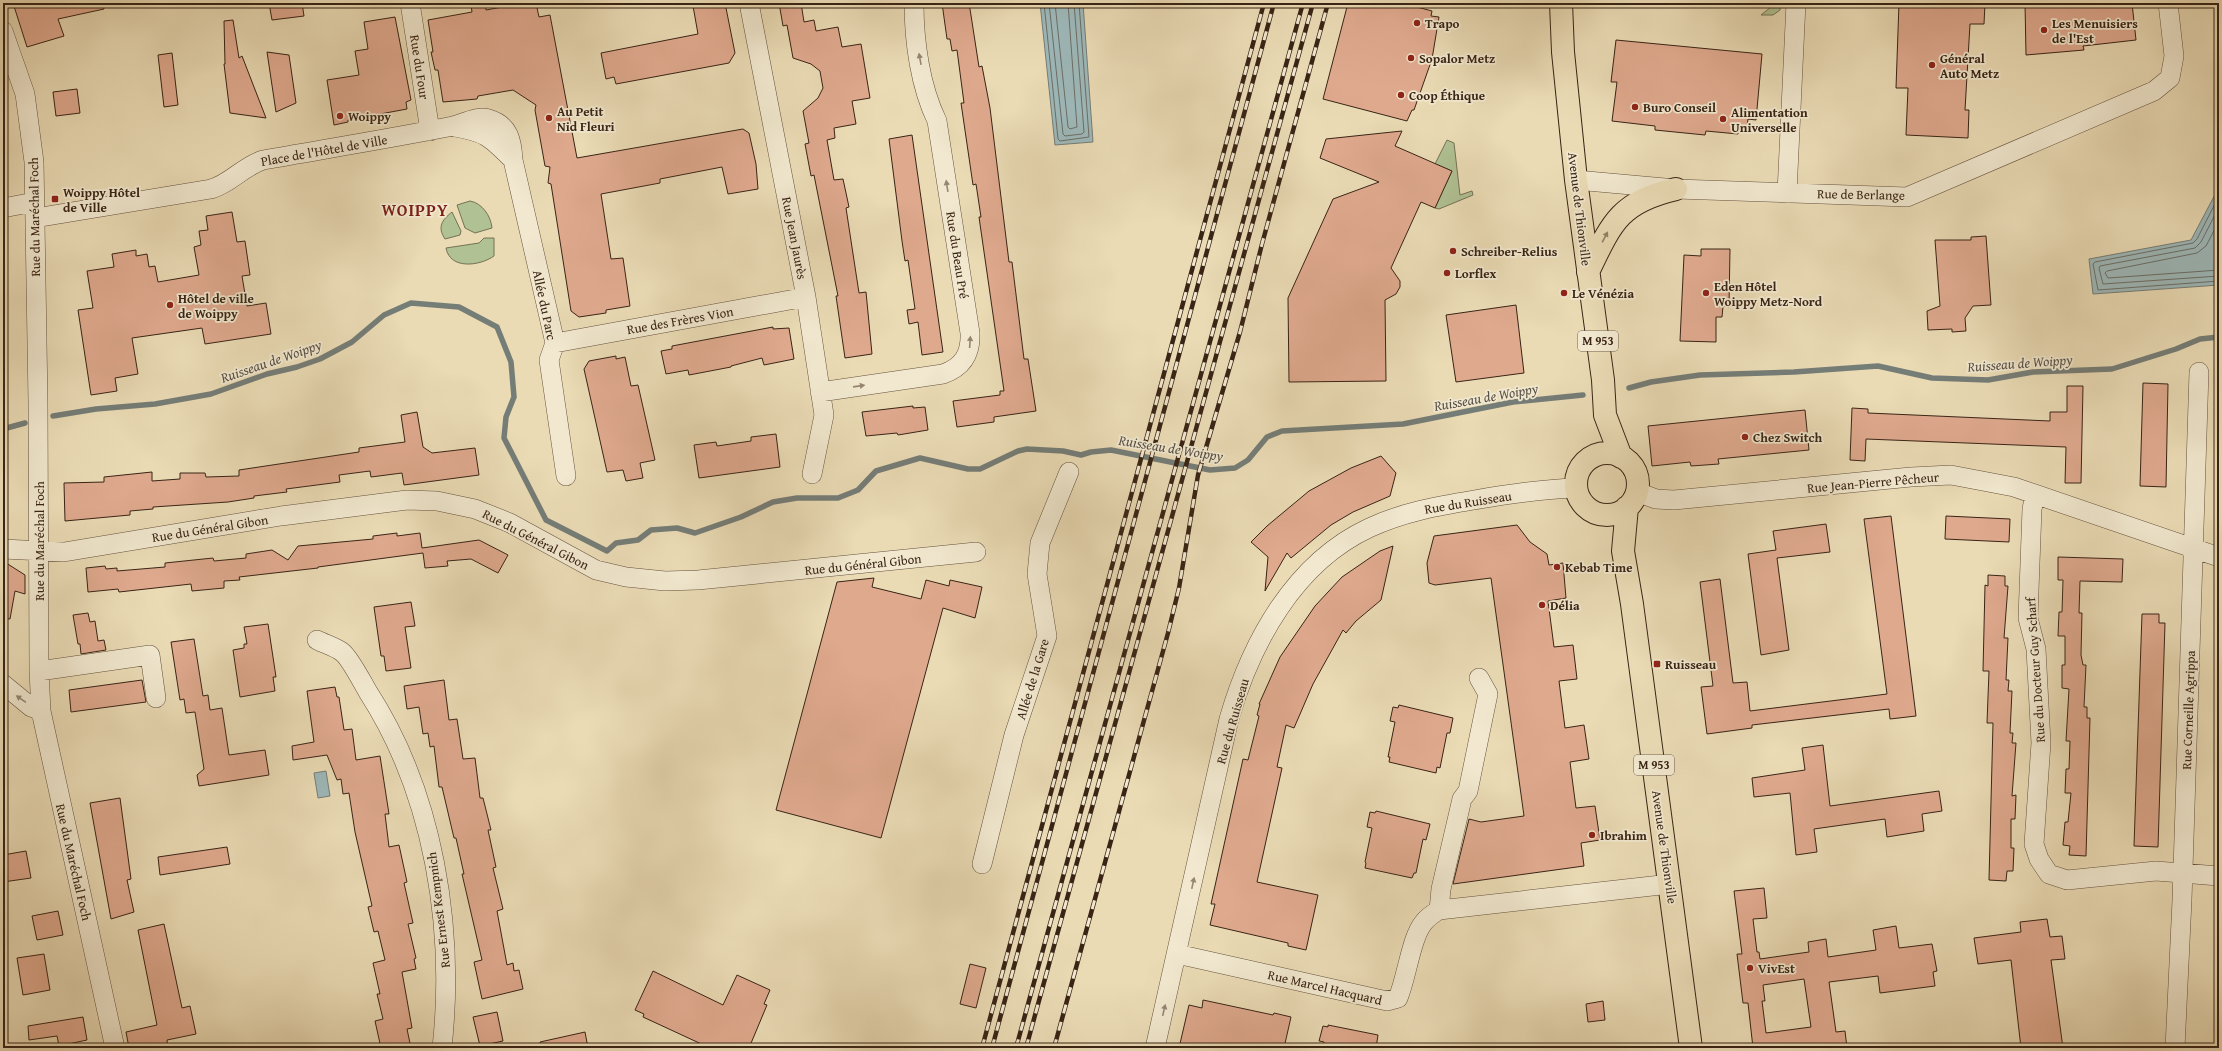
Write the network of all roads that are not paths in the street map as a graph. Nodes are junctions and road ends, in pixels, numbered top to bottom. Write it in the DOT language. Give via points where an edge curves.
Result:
graph roads {
  1 [pos="410,3"];
  2 [pos="749,3"];
  3 [pos="914,3"];
  4 [pos="1561,3"];
  5 [pos="1796,3"];
  6 [pos="2168,3"];
  7 [pos="3,31"];
  8 [pos="430,131"];
  9 [pos="504,140"];
  10 [pos="1576,180"];
  11 [pos="1676,189"];
  12 [pos="1787,193"];
  13 [pos="3,208"];
  14 [pos="35,210"];
  15 [pos="1588,272"];
  16 [pos="806,297"];
  17 [pos="555,343"];
  18 [pos="2200,372"];
  19 [pos="820,392"];
  20 [pos="1605,415"];
  21 [pos="1621,457"];
  22 [pos="1591,458"];
  23 [pos="1069,472"];
  24 [pos="812,474"];
  25 [pos="566,476"];
  26 [pos="1576,488"];
  27 [pos="2035,495"];
  28 [pos="1632,500"];
  29 [pos="1601,515"];
  30 [pos="2194,548"];
  31 [pos="3,549"];
  32 [pos="40,551"];
  33 [pos="1623,551"];
  34 [pos="976,552"];
  35 [pos="2219,557"];
  36 [pos="317,640"];
  37 [pos="39,670"];
  38 [pos="1479,678"];
  39 [pos="3,684"];
  40 [pos="156,698"];
  41 [pos="42,711"];
  42 [pos="982,864"];
  43 [pos="2183,874"];
  44 [pos="2219,876"];
  45 [pos="1670,884"];
  46 [pos="1439,910"];
  47 [pos="1177,954"];
  48 [pos="115,1048"];
  49 [pos="442,1048"];
  50 [pos="1155,1048"];
  51 [pos="1691,1048"];
  52 [pos="2175,1048"];
  1 -- 8 [label="street, Rue du Four"];
  2 -- 16 [label="street, Rue Jean Jaurès"];
  19 -- 3 [label="street, Rue du Beau Pré, one-way" via="943,374 959,366 969,351 969,325 937,120 929,104 918,54 913,22"];
  4 -- 10 [label="main road, Avenue de Thionville / M 953" via="1563,52"];
  5 -- 12 [label="street"];
  6 -- 12 [label="street, Rue de Berlange" via="2174,56 2170,78 2154,91 1907,197"];
  7 -- 14 [label="street, Rue du Maréchal Foch" via="19,74 28,112 34,162"];
  8 -- 9 [label="street, Place de l'Hôtel de Ville" via="487,118 504,126"];
  8 -- 14 [label="street, Place de l'Hôtel de Ville" via="263,160 242,169 219,187 211,189"];
  9 -- 17 [label="street, Allée du Parc" via="513,160"];
  10 -- 11 [label="street, Rue de Berlange"];
  10 -- 15 [label="main road, Avenue de Thionville / M 953"];
  11 -- 12 [label="street, Rue de Berlange"];
  15 -- 11 [label="main road, one-way" via="1606,234 1626,210 1653,195"];
  13 -- 14 [label="street, Place de l'Hôtel de Ville"];
  14 -- 32 [label="street, Rue du Maréchal Foch"];
  15 -- 20 [label="main road, Avenue de Thionville / M 953" via="1604,380"];
  16 -- 17 [label="street, Rue des Frères Vion"];
  16 -- 19 [label="street, Rue Jean Jaurès"];
  17 -- 25 [label="street, Allée du Parc" via="549,360"];
  18 -- 30 [label="street, Rue Corneille Agrippa"];
  19 -- 24 [label="street, Rue Jean Jaurès" via="824,414"];
  20 -- 21 [label="main road, Avenue de Thionville / M 953"];
  20 -- 22 [label="main road, Avenue de Thionville / M 953"];
  21 -- 22 [label="main road" via="1606,453"];
  21 -- 28 [label="main road" via="1631,464 1636,473"];
  22 -- 26 [label="main road" via="1580,468 1576,477"];
  23 -- 42 [label="street, Allée de la Gare" via="1040,543 1037,574 1047,636 1014,736"];
  26 -- 29 [label="main road" via="1585,506"];
  47 -- 26 [label="street, Rue du Ruisseau, one-way" via="1229,720 1239,687 1253,654 1276,612 1303,576 1334,550 1369,528 1422,509 1501,496"];
  27 -- 28 [label="street, Rue Jean-Pierre Pêcheur" via="2014,487 1951,475 1674,500"];
  27 -- 30 [label="street, Rue Jean-Pierre Pêcheur"];
  27 -- 43 [label="street, Rue du Docteur Guy Scharf" via="2032,509 2028,618 2036,649 2041,743 2034,844 2039,859 2048,874 2067,880 2156,871"];
  28 -- 29 [label="main road" via="1619,513"];
  28 -- 33 [label="main road, Avenue de Thionville / M 953"];
  29 -- 33 [label="main road, Avenue de Thionville / M 953"];
  30 -- 35 [label="street, Rue Jean-Pierre Pêcheur"];
  30 -- 43 [label="street, Rue Corneille Agrippa"];
  31 -- 32 [label="street, Rue du Général Gibon"];
  32 -- 34 [label="street, Rue du Général Gibon" via="64,552 281,516 407,500 475,509 510,524 596,570 626,577 664,581 698,580"];
  32 -- 37 [label="street, Rue du Maréchal Foch"];
  33 -- 45 [label="main road, Avenue de Thionville / M 953"];
  36 -- 49 [label="street, Rue Ernest Kempnich" via="343,652 381,712 409,771 430,841 440,909 446,979"];
  37 -- 40 [label="street" via="150,655"];
  37 -- 41 [label="street, Rue du Maréchal Foch"];
  38 -- 46 [label="street" via="1488,694 1468,791 1462,799 1448,859"];
  41 -- 39 [label="street, one-way" via="31,707"];
  41 -- 48 [label="street, Rue du Maréchal Foch"];
  43 -- 44 [label="street, Rue du Docteur Guy Scharf"];
  43 -- 52 [label="street, Rue Corneille Agrippa"];
  45 -- 46 [label="street"];
  45 -- 51 [label="main road, Avenue de Thionville / M 953"];
  46 -- 47 [label="street, Rue Marcel Hacquard" via="1424,922 1416,936 1398,998 1387,1001"];
  50 -- 47 [label="street, Rue du Ruisseau, one-way"];
}
